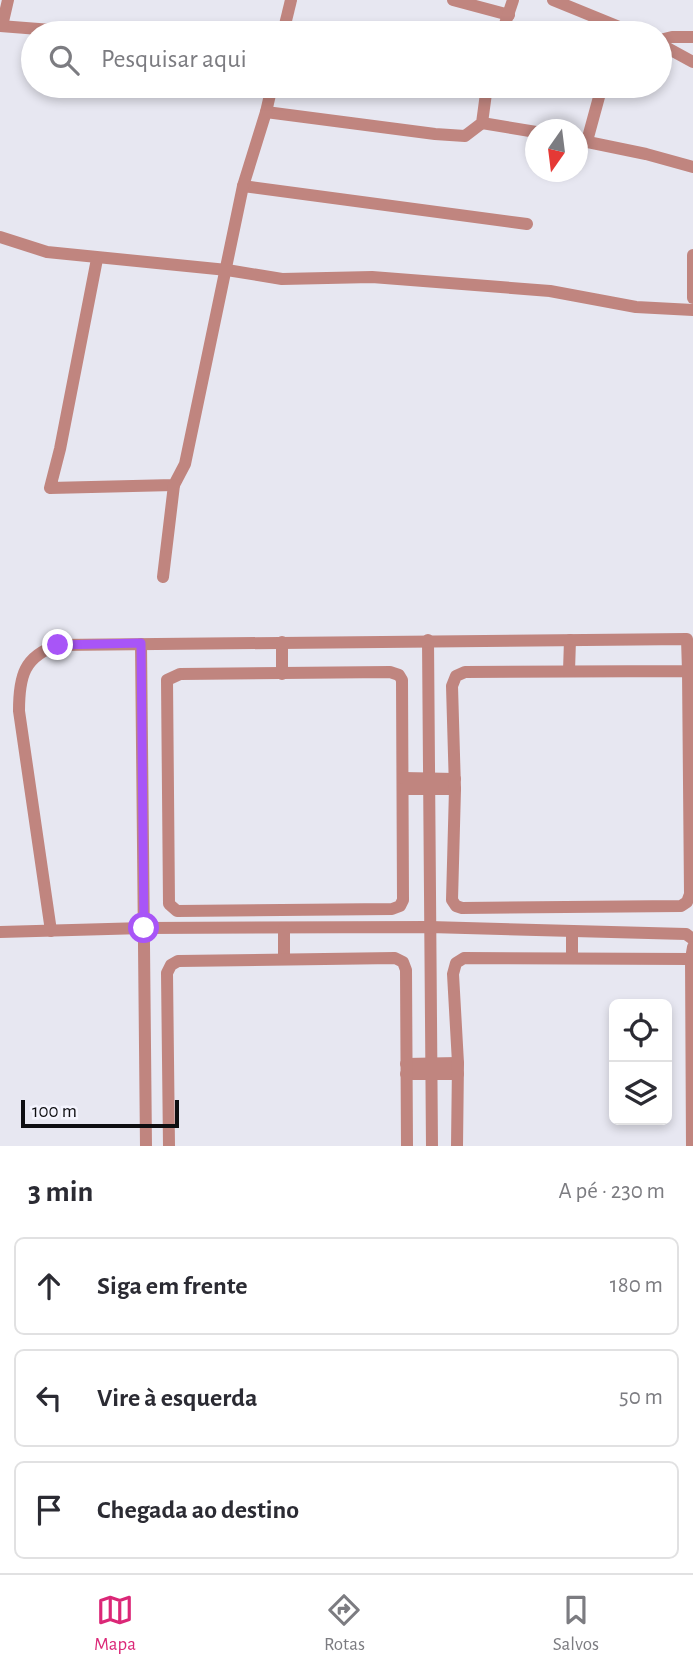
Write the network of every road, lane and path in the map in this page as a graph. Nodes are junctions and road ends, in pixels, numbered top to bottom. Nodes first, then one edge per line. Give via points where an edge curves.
1 (8, 0) edge
2 (291, 0) edge
3 (453, 0) edge
4 (513, 0) edge
5 (553, 0) edge
6 (509, 15) junction
7 (287, 21) edge
8 (507, 21) edge
9 (598, 21) edge
10 (1, 26) edge
11 (21, 28) edge
12 (672, 37) edge
13 (693, 37) edge
14 (672, 49) edge
15 (693, 62) edge
16 (269, 98) edge
17 (484, 98) edge
18 (598, 98) edge
19 (266, 113) junction
20 (482, 123) junction
21 (588, 124) edge
22 (525, 130) edge
23 (588, 141) edge
24 (693, 167) edge
25 (243, 186) junction
26 (527, 224) dead end
27 (0, 237) edge
28 (693, 255) edge
29 (97, 259) junction
30 (227, 270) junction
31 (693, 298) edge
32 (693, 310) edge
33 (174, 485) junction
34 (163, 577) dead end
35 (690, 639) edge
36 (428, 640) junction
37 (570, 640) junction
38 (282, 642) junction
39 (141, 643) junction
40 (569, 671) junction
41 (688, 671) junction
42 (282, 674) junction
43 (403, 783) junction
44 (429, 784) junction
45 (455, 784) junction
46 (430, 927) junction
47 (144, 928) junction
48 (284, 928) junction
49 (51, 930) junction
50 (572, 931) junction
51 (0, 932) edge
52 (693, 939) edge
53 (692, 953) edge
54 (572, 958) junction
55 (284, 959) junction
56 (406, 1069) junction
57 (432, 1069) junction
58 (458, 1069) junction
59 (146, 1146) edge
60 (169, 1146) edge
61 (407, 1146) edge
62 (432, 1146) edge
63 (457, 1146) edge
64 (692, 1146) edge

1 - 10 street
2 - 7 street
3 - 6 street
4 - 6 street
5 - 9 street
6 - 8 street
10 - 11 street
12 - 13 street
14 - 15 street
16 - 19 street
17 - 20 street
18 - 21 street
19 - 20 street via 435,134 465,135
19 - 25 street
20 - 22 street
23 - 24 street
25 - 26 street
25 - 30 street
27 - 29 street via 47,252
28 - 31 street
29 - 30 street
29 - 33 street via 50,488
30 - 32 street via 282,279 372,277 550,291 636,307
30 - 33 street via 185,464
33 - 34 street
35 - 37 street
35 - 41 street
36 - 37 street
36 - 38 street
36 - 44 street
37 - 40 street
38 - 39 street
38 - 42 street
39 - 47 street
39 - 49 street via 58,645 40,651 26,666 19,688
40 - 41 street
40 - 45 street via 465,672 456,676 452,686
41 - 45 street via 690,894 681,906 456,906 452,900
42 - 43 street via 399,675
42 - 43 street via 180,674 167,680 172,909 400,906
43 - 44 street
44 - 45 street
44 - 46 street
46 - 48 street
46 - 50 street
46 - 57 street
47 - 48 street
47 - 49 street
47 - 59 street
48 - 55 street
49 - 51 street
50 - 52 street via 686,934
50 - 54 street
53 - 54 street
53 - 64 street
54 - 58 street via 464,958 456,963
55 - 56 street via 395,958 403,962
55 - 60 street via 178,961 171,965 167,973
56 - 57 street
56 - 61 street
57 - 58 street
57 - 62 street
58 - 63 street

